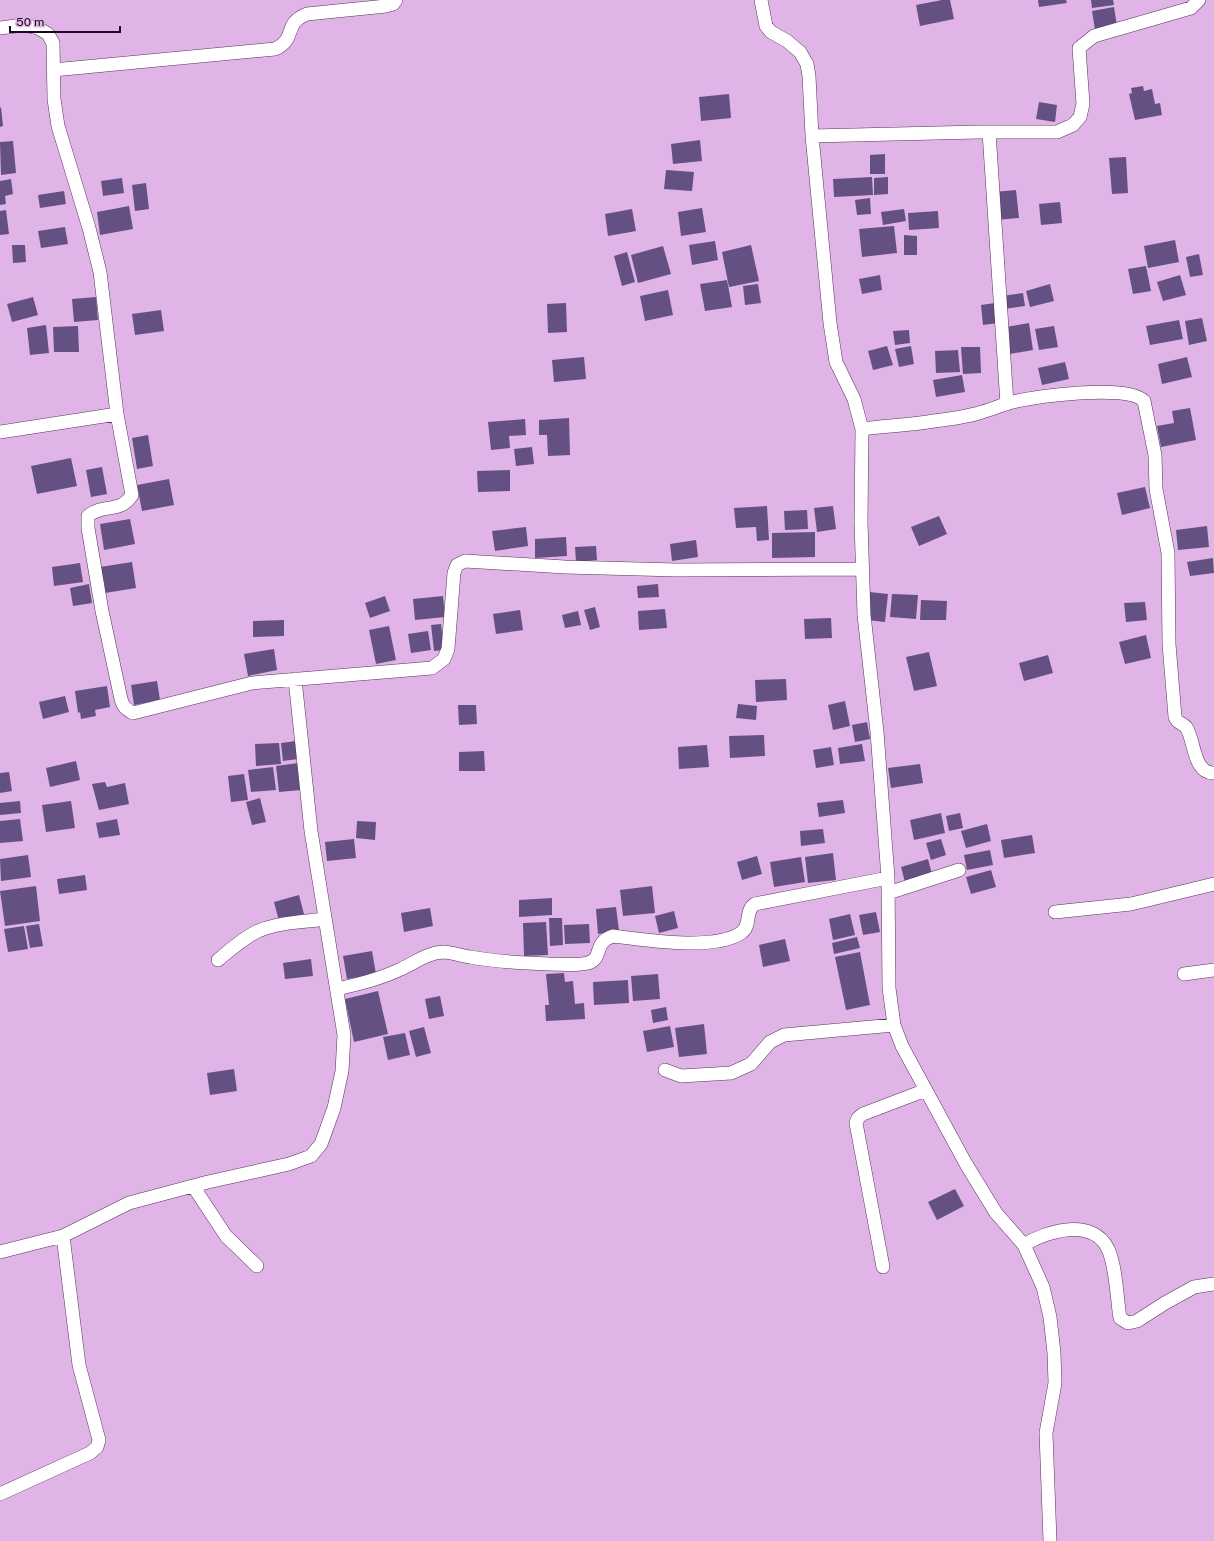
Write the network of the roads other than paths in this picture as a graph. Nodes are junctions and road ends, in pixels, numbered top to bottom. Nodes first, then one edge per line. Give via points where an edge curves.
1 (396, 0) edge
2 (761, 0) edge
3 (1199, 0) edge
4 (0, 28) edge
5 (53, 70) junction
6 (989, 132) junction
7 (812, 136) junction
8 (1007, 404) junction
9 (118, 414) junction
10 (862, 429) junction
11 (0, 432) edge
12 (862, 569) junction
13 (295, 678) junction
14 (1214, 773) edge
15 (959, 870) dead end
16 (888, 878) junction
17 (1214, 884) edge
18 (888, 893) junction
19 (1055, 912) dead end
20 (325, 919) junction
21 (218, 960) dead end
22 (1214, 970) edge
23 (1184, 974) dead end
24 (337, 988) junction
25 (894, 1026) junction
26 (665, 1070) dead end
27 (926, 1090) junction
28 (193, 1186) junction
29 (63, 1236) junction
30 (1024, 1245) junction
31 (0, 1252) edge
32 (257, 1266) dead end
33 (883, 1268) dead end
34 (1214, 1284) edge
35 (0, 1494) edge
36 (1050, 1541) edge

1 - 5 street via 386,6 307,14 295,20 286,42 275,49
2 - 7 street via 766,26 800,52 807,64
3 - 6 street via 1191,8 1094,36 1086,41 1079,48 1083,104 1080,117 1073,125 1057,132
4 - 5 street via 23,25 38,28 48,34 53,43
5 - 9 street via 58,126 100,272
6 - 7 street
6 - 8 street
7 - 10 street via 836,362 854,399
8 - 10 street via 982,413 932,422
8 - 14 street via 1081,393 1127,392 1140,396 1144,401 1155,455 1156,489 1168,553 1169,644 1175,717 1185,726 1192,738 1198,762 1203,770
9 - 11 street
9 - 13 street via 132,495 127,503 120,507 94,511 88,516 88,528 102,611 123,707 133,713 252,683
10 - 12 street
12 - 13 street via 565,567 465,561 457,565 454,573 448,649 440,663 432,668
12 - 16 street
13 - 20 street via 311,831
15 - 18 street
16 - 18 street
16 - 24 street via 755,904 749,911 748,924 743,932 732,938 681,944 613,936 604,939 600,944 597,957 579,965 512,962 470,958 444,952 434,953 367,982
17 - 19 street via 1131,904
18 - 25 street via 889,988
20 - 21 street via 281,924 258,931
20 - 24 street
22 - 23 street
24 - 28 street via 344,1035 342,1071 334,1108 321,1144 311,1156 289,1164
25 - 26 street via 784,1035 770,1042 751,1064 731,1073 681,1076
25 - 27 street
27 - 30 street via 996,1213
27 - 33 street via 864,1114 858,1118 856,1124
28 - 29 street via 129,1203
28 - 32 street via 226,1236
29 - 31 street
29 - 35 street via 79,1365 99,1440 97,1447 90,1453
30 - 34 street via 1034,1239 1073,1229 1089,1231 1100,1239 1108,1249 1120,1318 1128,1323 1137,1321 1194,1288
30 - 36 street via 1043,1287 1054,1353 1055,1383 1046,1433

